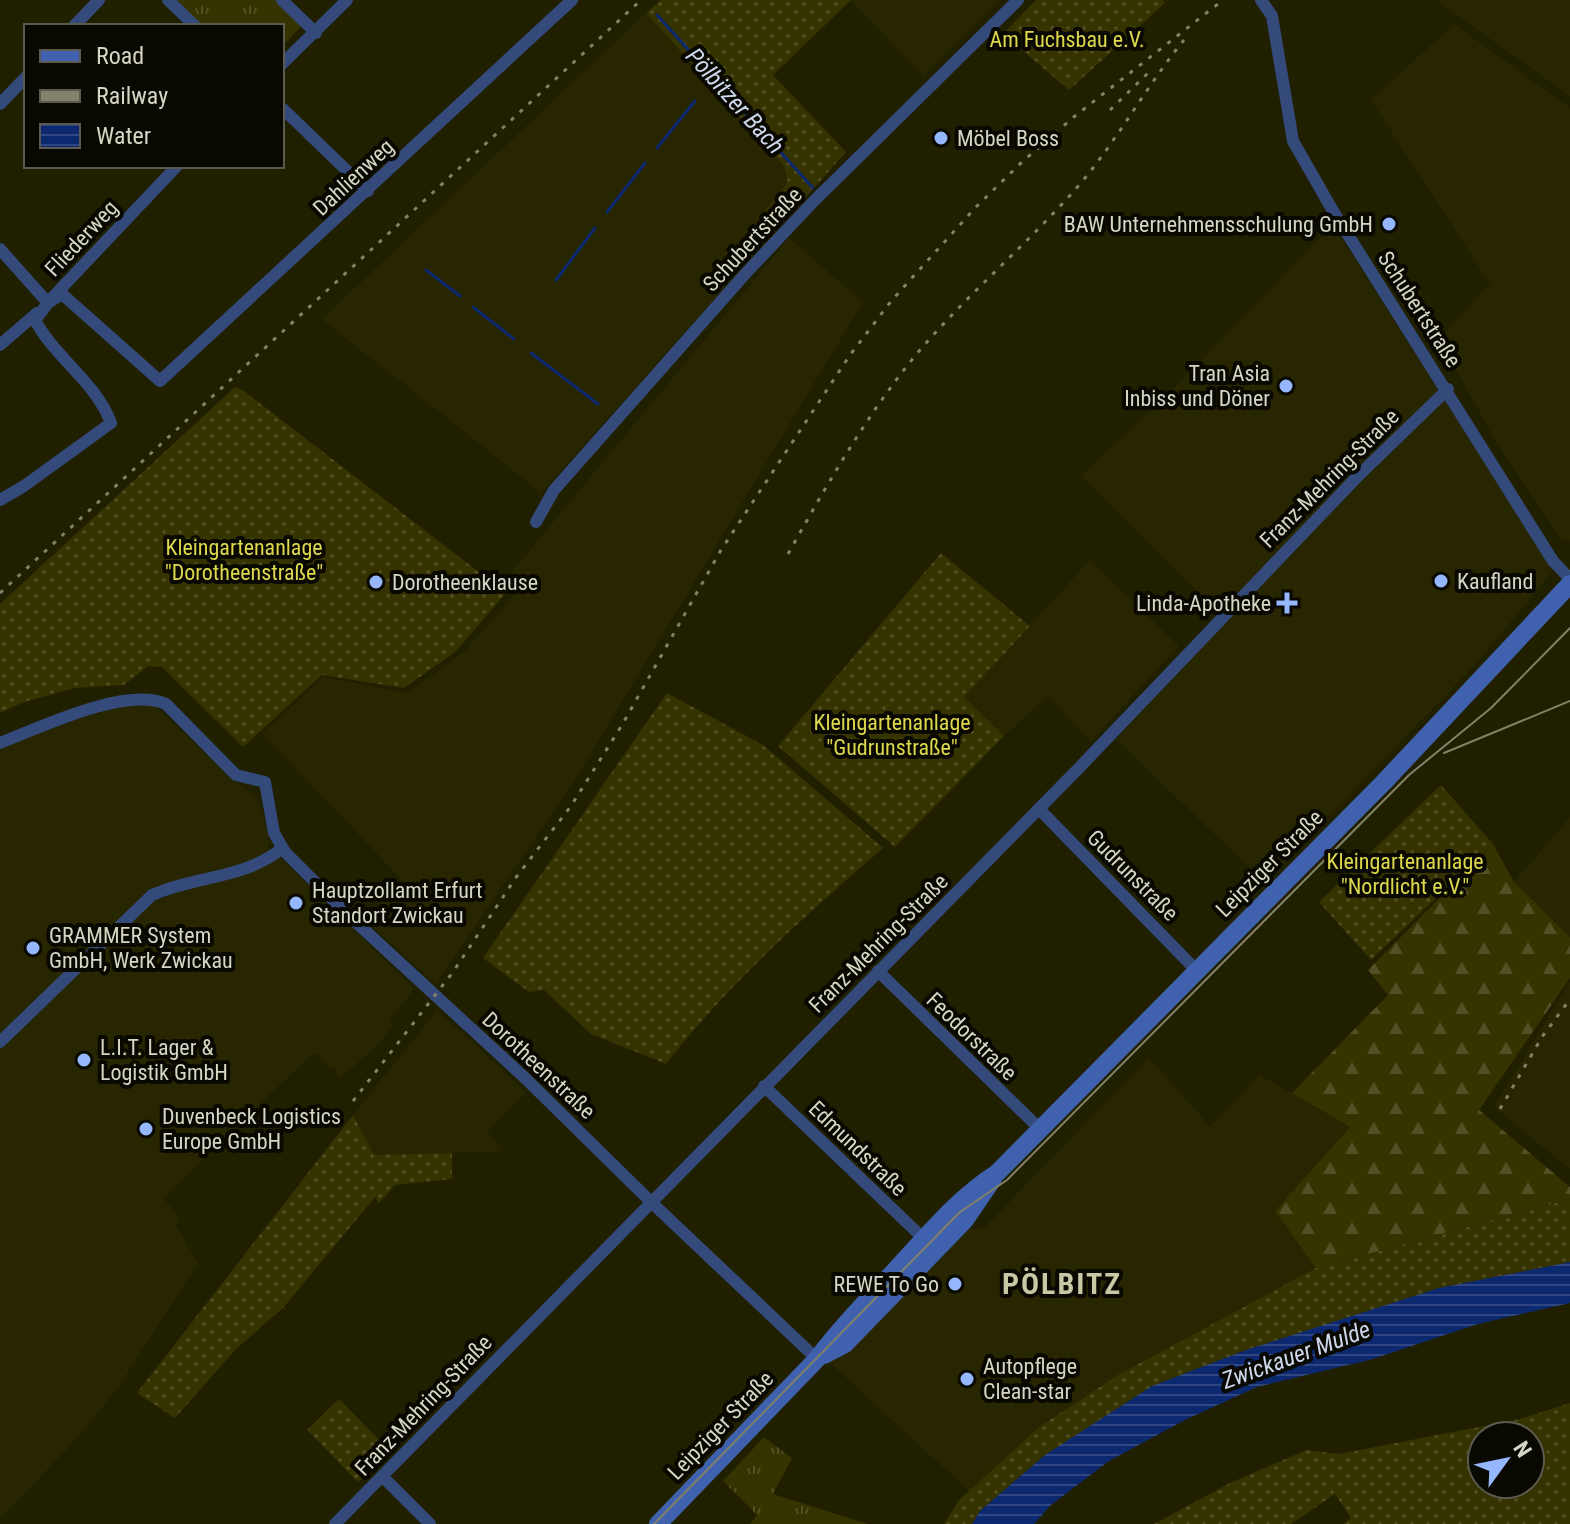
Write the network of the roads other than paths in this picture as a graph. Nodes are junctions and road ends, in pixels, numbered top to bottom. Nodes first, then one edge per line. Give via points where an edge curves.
1 (99, 0) edge
2 (168, 0) edge
3 (282, 0) edge
4 (347, 0) edge
5 (572, 0) edge
6 (1018, 0) edge
7 (1261, 0) edge
8 (76, 24) edge
9 (193, 24) edge
10 (316, 33) junction
11 (284, 62) edge
12 (24, 79) edge
13 (0, 104) edge
14 (284, 110) edge
15 (175, 168) edge
16 (368, 191) junction
17 (0, 249) edge
18 (48, 303) junction
19 (0, 345) edge
20 (1448, 389) junction
21 (0, 500) edge
22 (536, 522) dead end
23 (1570, 581) edge
24 (0, 743) edge
25 (1039, 809) junction
26 (282, 848) junction
27 (878, 971) junction
28 (1197, 971) junction
29 (0, 1042) edge
30 (764, 1086) junction
31 (1039, 1128) junction
32 (997, 1173) junction
33 (650, 1201) junction
34 (924, 1239) junction
35 (817, 1359) junction
36 (382, 1476) junction
37 (335, 1524) edge
38 (430, 1524) edge
39 (658, 1524) edge

1 - 8 street
2 - 9 street
3 - 10 street
4 - 10 street
5 - 16 street, Dahlienweg
6 - 22 street, Schubertstraße via 746,273 554,490
7 - 20 street, Schubertstraße via 1272,16 1293,141
10 - 11 street
12 - 13 street
14 - 16 street
15 - 18 street, Fliederweg
16 - 18 street, Dahlienweg via 160,381 62,294
17 - 18 street
18 - 19 street, Fliederweg
18 - 21 street via 35,320 91,388 111,423
20 - 23 street, Schubertstraße
20 - 25 street, Franz-Mehring-Straße
23 - 28 street, Leipziger Straße via 1384,782
24 - 26 street, Dorotheenstraße via 87,710 153,698 180,716 236,775 265,782 274,833
25 - 27 street, Franz-Mehring-Straße
25 - 28 street, Gudrunstraße
26 - 29 street via 253,865 152,895
26 - 33 street, Dorotheenstraße
27 - 30 street, Franz-Mehring-Straße
27 - 31 street, Feodorstraße
28 - 31 street, Leipziger Straße
30 - 33 street, Franz-Mehring-Straße
30 - 34 street, Edmundstraße
31 - 32 street, Leipziger Straße
32 - 34 street, Leipziger Straße
32 - 35 street, Leipziger Straße via 956,1230 845,1344
33 - 35 street, Dorotheenstraße
33 - 36 street, Franz-Mehring-Straße
34 - 35 street, Leipziger Straße
35 - 39 street, Leipziger Straße
36 - 37 street, Franz-Mehring-Straße
36 - 38 street

